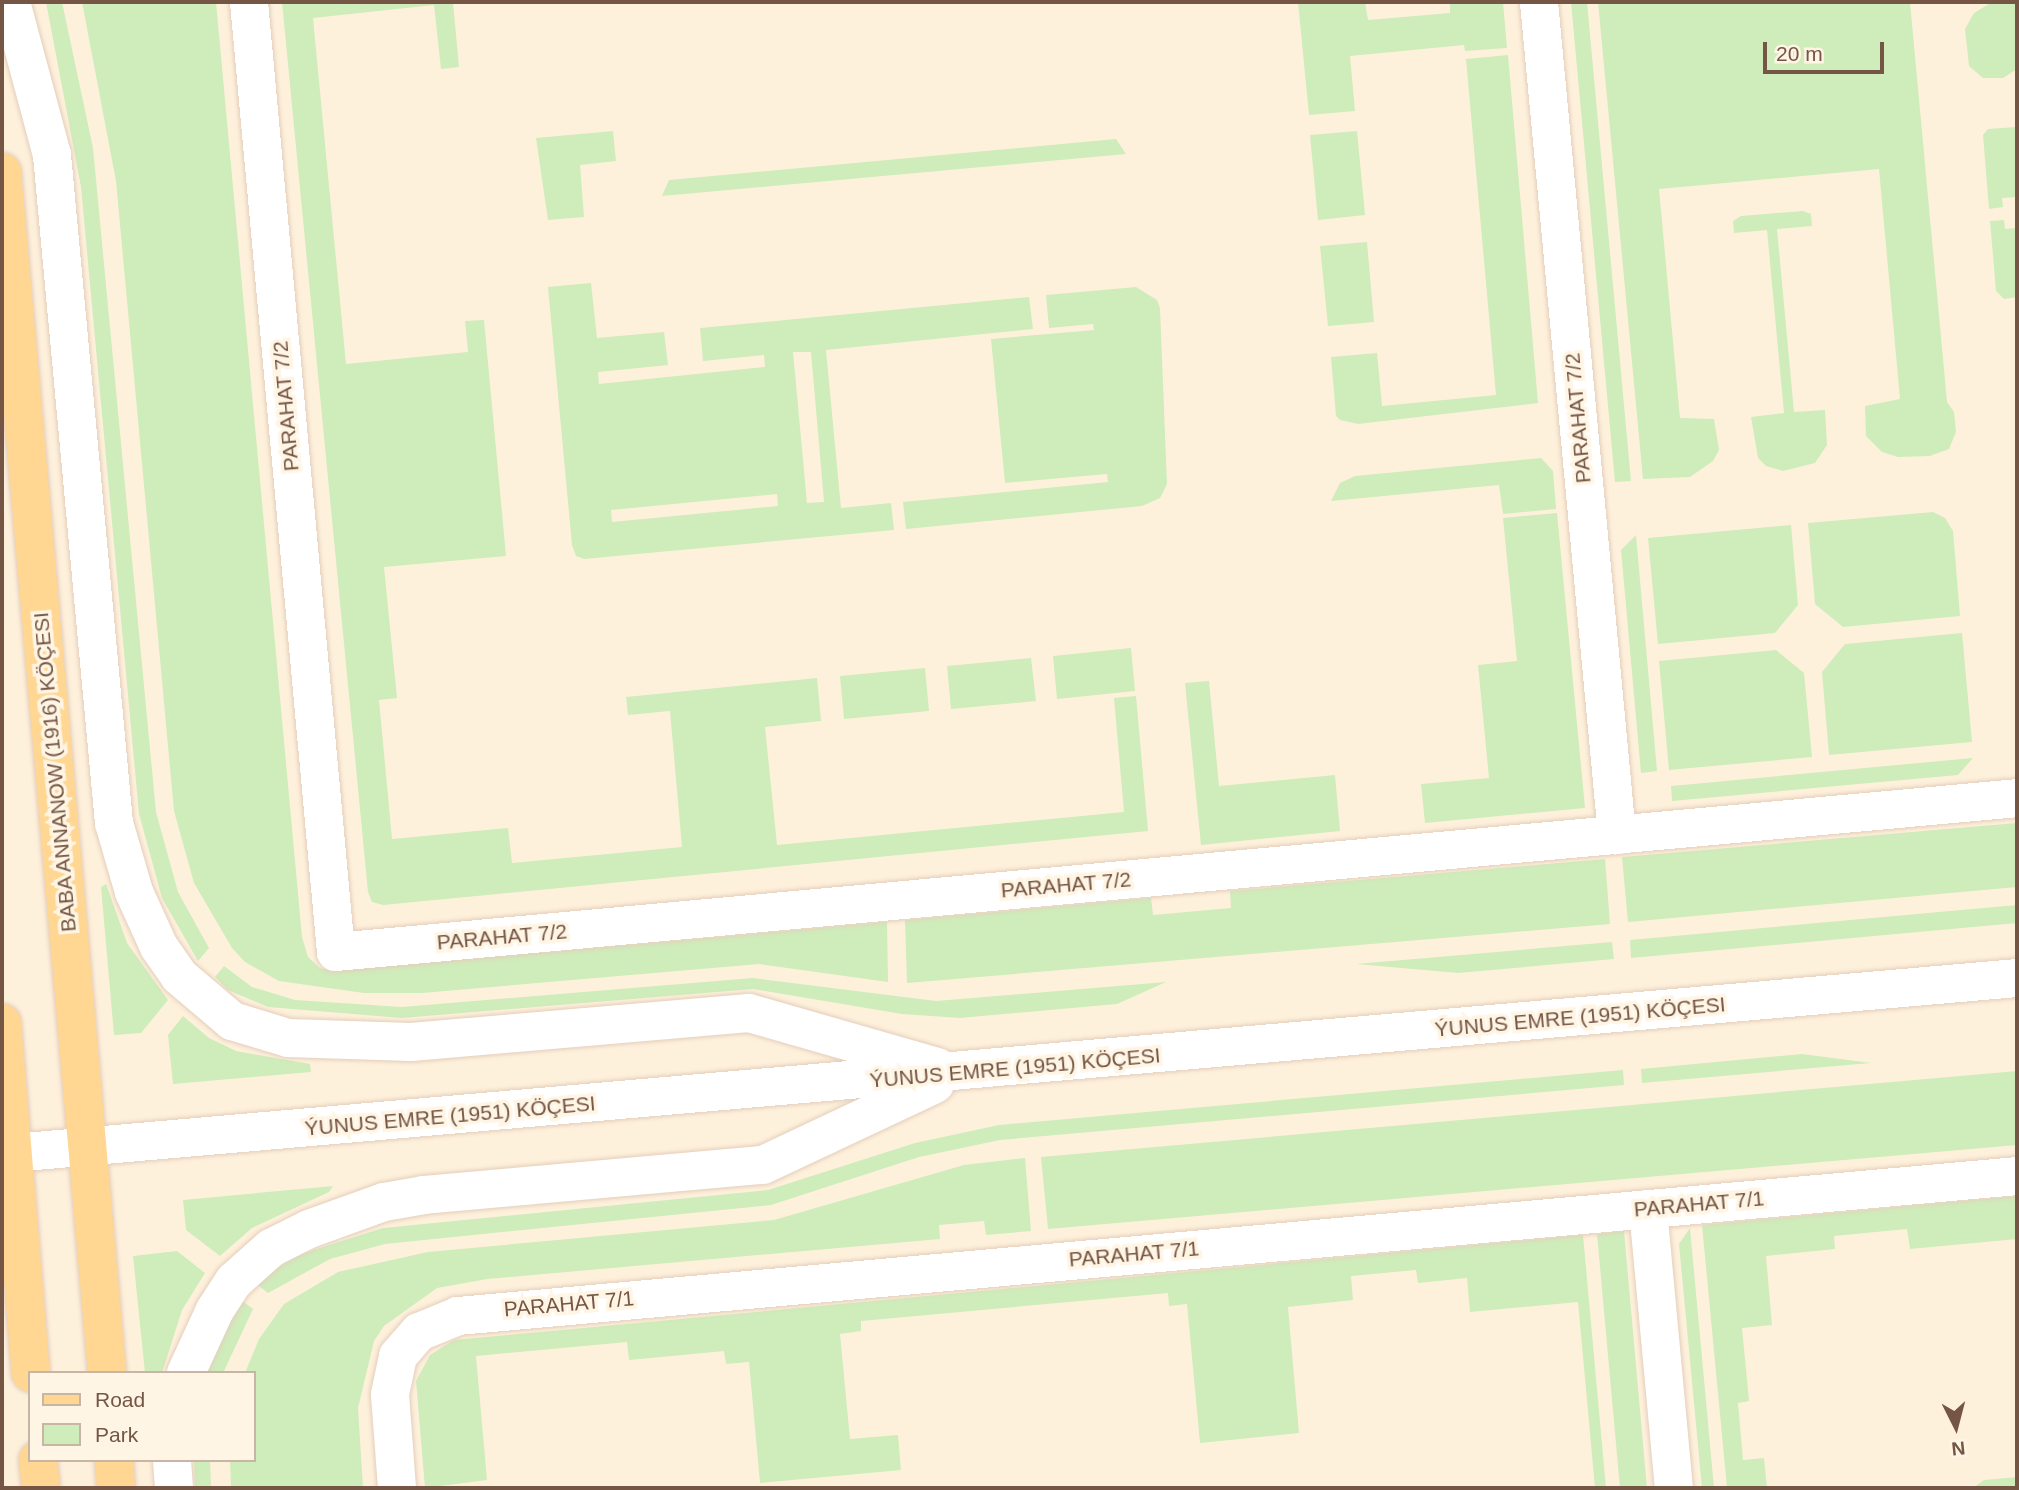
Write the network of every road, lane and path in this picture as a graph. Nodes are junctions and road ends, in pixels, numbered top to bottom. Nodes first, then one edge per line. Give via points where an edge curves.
1 (11, 2) edge
2 (249, 2) edge
3 (1539, 2) edge
4 (2, 172) edge
5 (2017, 798) edge
6 (1617, 835) junction
7 (2017, 978) edge
8 (2, 1023) edge
9 (959, 1073) junction
10 (87, 1146) junction
11 (13, 1153) junction
12 (2017, 1176) edge
13 (1648, 1209) junction
14 (31, 1371) edge
15 (107, 1371) edge
16 (187, 1371) edge
17 (38, 1462) edge
18 (114, 1462) edge
19 (172, 1462) edge
20 (41, 1488) edge
21 (116, 1488) edge
22 (174, 1488) edge
23 (397, 1488) edge
24 (1674, 1488) edge

1 - 9 street via 52,155 114,823 134,892 159,947 179,976 232,1021 288,1038 411,1042 749,1013
2 - 6 street, PARAHAT 7/2 via 336,952
3 - 6 street, PARAHAT 7/2
4 - 10 main road, BABA ANNANOW (1916) KÖÇESI
5 - 6 street, PARAHAT 7/2
7 - 9 street, ÝUNUS EMRE (1951) KÖÇESI
8 - 11 main road
9 - 10 street, ÝUNUS EMRE (1951) KÖÇESI
9 - 16 street via 763,1165 424,1195 384,1202 309,1229 271,1248 234,1280
10 - 11 street, ÝUNUS EMRE (1951) KÖÇESI
10 - 15 main road, BABA ANNANOW (1916) KÖÇESI
11 - 14 main road
12 - 13 street, PARAHAT 7/1
13 - 23 street, PARAHAT 7/1 via 458,1316 419,1332 398,1356 390,1404
13 - 24 street
17 - 20 main road
18 - 21 main road
19 - 22 street

